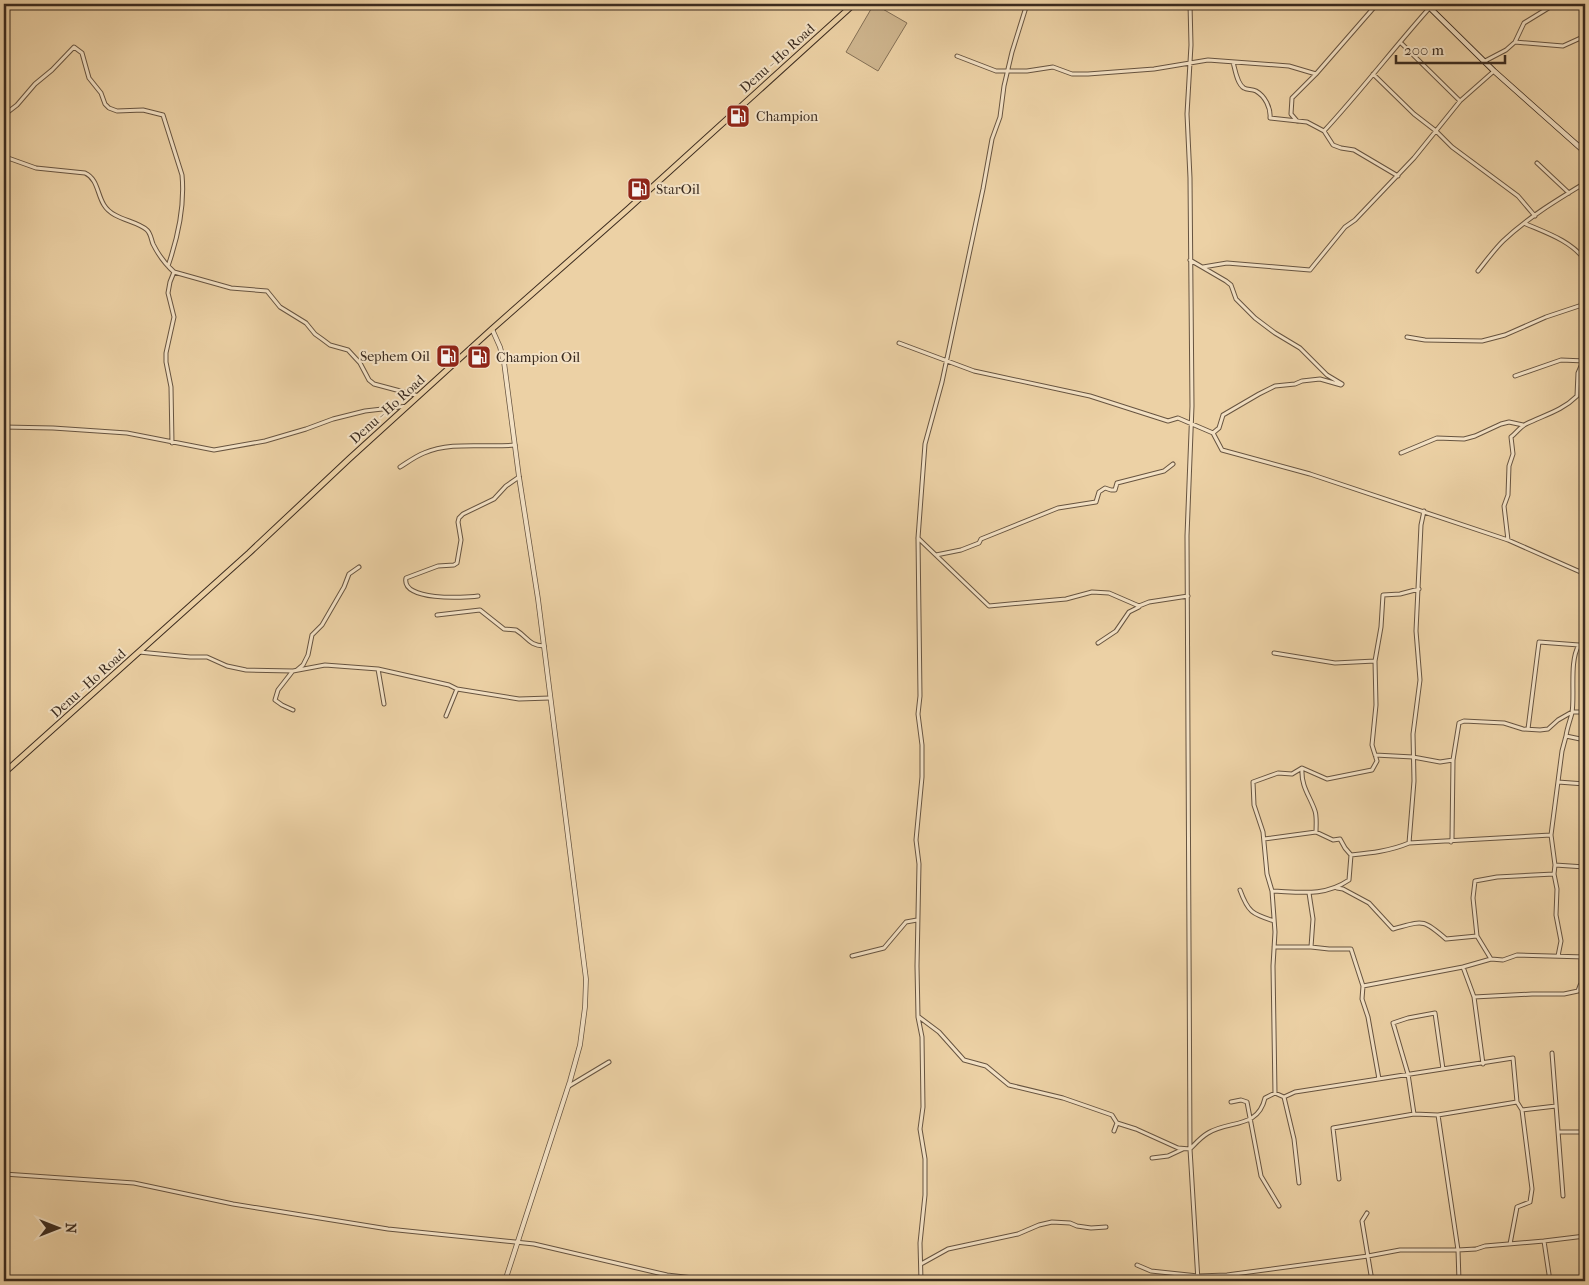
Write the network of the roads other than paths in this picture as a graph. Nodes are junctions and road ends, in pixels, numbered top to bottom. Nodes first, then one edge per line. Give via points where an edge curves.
1 (854, 4) edge
2 (1027, 4) edge
3 (1190, 4) edge
4 (1377, 4) edge
5 (1426, 4) edge
6 (1555, 4) edge
7 (1432, 6) edge
8 (1585, 36) edge
9 (1400, 42) junction
10 (1515, 42) junction
11 (957, 56) dead end
12 (1485, 61) junction
13 (1233, 62) junction
14 (1190, 63) junction
15 (1008, 70) junction
16 (1494, 71) junction
17 (1316, 74) junction
18 (1373, 74) junction
19 (1460, 101) junction
20 (4, 115) edge
21 (1297, 121) junction
22 (1324, 131) junction
23 (1436, 131) junction
24 (4, 148) edge
25 (1585, 152) edge
26 (6, 158) edge
27 (1537, 163) dead end
28 (1398, 176) junction
29 (1585, 183) edge
30 (1569, 193) junction
31 (1535, 216) junction
32 (1526, 224) junction
33 (1190, 260) junction
34 (1585, 260) edge
35 (168, 266) junction
36 (1202, 268) junction
37 (1478, 271) dead end
38 (174, 272) junction
39 (1585, 304) edge
40 (492, 329) junction
41 (1407, 337) dead end
42 (899, 343) dead end
43 (946, 361) junction
44 (1585, 362) edge
45 (1515, 376) dead end
46 (419, 396) junction
47 (408, 406) junction
48 (1191, 423) junction
49 (1524, 425) junction
50 (4, 427) edge
51 (1213, 433) junction
52 (172, 443) junction
53 (514, 445) junction
54 (1401, 453) dead end
55 (1173, 464) dead end
56 (400, 467) dead end
57 (519, 477) junction
58 (1424, 511) junction
59 (918, 538) junction
60 (1508, 540) junction
61 (936, 555) junction
62 (359, 567) dead end
63 (1585, 574) edge
64 (1419, 589) junction
65 (478, 596) dead end
66 (1188, 596) junction
67 (1139, 606) junction
68 (438, 615) dead end
69 (1098, 643) dead end
70 (1579, 645) junction
71 (544, 646) junction
72 (1585, 646) edge
73 (138, 652) junction
74 (1274, 653) dead end
75 (1375, 661) junction
76 (378, 669) junction
77 (295, 671) junction
78 (457, 690) junction
79 (550, 698) junction
80 (384, 704) dead end
81 (293, 710) dead end
82 (1572, 712) junction
83 (1585, 712) edge
84 (446, 716) dead end
85 (1528, 729) junction
86 (1566, 736) junction
87 (1585, 740) edge
88 (1376, 755) junction
89 (1413, 757) junction
90 (1453, 760) junction
91 (1302, 768) junction
92 (4, 773) edge
93 (1558, 782) junction
94 (1585, 784) edge
95 (1316, 832) junction
96 (1551, 835) junction
97 (1264, 839) junction
98 (1451, 842) junction
99 (1409, 843) junction
100 (1351, 854) junction
101 (1555, 866) junction
102 (1585, 867) edge
103 (1554, 874) junction
104 (1337, 888) junction
105 (1240, 890) dead end
106 (1272, 891) junction
107 (1309, 893) junction
108 (917, 920) junction
109 (1274, 921) junction
110 (1477, 936) junction
111 (1311, 946) junction
112 (1274, 947) junction
113 (852, 956) dead end
114 (1558, 956) junction
115 (1583, 957) edge
116 (1491, 960) junction
117 (1463, 967) junction
118 (1363, 986) junction
119 (1474, 997) junction
120 (918, 1017) junction
121 (1552, 1053) dead end
122 (609, 1062) dead end
123 (1484, 1064) junction
124 (1444, 1069) junction
125 (1408, 1074) junction
126 (1379, 1079) junction
127 (568, 1087) junction
128 (1275, 1093) junction
129 (1284, 1097) junction
130 (1231, 1102) dead end
131 (1517, 1102) junction
132 (1556, 1106) junction
133 (1522, 1110) junction
134 (1414, 1114) junction
135 (1438, 1115) junction
136 (1250, 1120) junction
137 (1117, 1123) junction
138 (1114, 1131) dead end
139 (1558, 1132) junction
140 (1585, 1132) edge
141 (1184, 1149) junction
142 (1190, 1149) junction
143 (1152, 1158) dead end
144 (4, 1174) edge
145 (1339, 1179) dead end
146 (1300, 1183) dead end
147 (1563, 1196) dead end
148 (1279, 1206) dead end
149 (1367, 1213) dead end
150 (1106, 1227) dead end
151 (1585, 1236) edge
152 (518, 1242) junction
153 (1544, 1242) junction
154 (1510, 1244) junction
155 (1458, 1250) junction
156 (1368, 1256) junction
157 (921, 1264) junction
158 (1137, 1265) dead end
159 (1198, 1276) junction
160 (505, 1281) edge
161 (709, 1281) edge
162 (920, 1281) edge
163 (1198, 1281) edge
164 (1372, 1281) edge
165 (1459, 1281) edge
166 (1550, 1281) edge

1 - 40 main road, Denu - Ho Road
2 - 15 street
3 - 14 street
4 - 17 street
5 - 7 main road
6 - 10 street via 1524,23
7 - 9 street
7 - 12 main road
8 - 10 street via 1562,46
9 - 18 street
9 - 19 street
10 - 12 street
11 - 15 street via 996,71
12 - 16 main road
13 - 14 street via 1208,60
13 - 17 street via 1289,66
13 - 21 street via 1241,84 1260,94 1270,110 1270,118
14 - 15 street via 1088,74 1072,74 1053,67
14 - 33 street via 1187,114
15 - 43 street
16 - 19 street
16 - 25 main road
17 - 21 street via 1292,98 1291,114
18 - 22 street
18 - 23 street
19 - 23 street
20 - 35 street via 74,47 82,53 89,78 109,108 163,115 182,175 181,217
21 - 22 street via 1307,122
22 - 28 street via 1333,145 1354,150
23 - 28 street
23 - 31 street via 1518,196
24 - 26 street
26 - 35 street via 36,168 91,176 103,205 147,230
27 - 30 street
28 - 36 street via 1345,227 1310,270 1227,263
29 - 30 street
30 - 31 street
31 - 32 street
32 - 34 street via 1572,246
32 - 37 street via 1502,243
33 - 36 street
33 - 48 street
35 - 38 street
36 - 51 street via 1226,281 1236,299 1255,318 1300,348 1327,375 1342,384 1320,379 1274,386 1224,415 1219,428
38 - 46 street via 231,288 267,291 280,307 306,323 315,334 348,350 374,384
38 - 52 street via 168,293 174,318 166,353 171,387
39 - 41 street via 1482,341
40 - 46 main road, Denu - Ho Road
40 - 53 street via 504,362
42 - 43 street
43 - 48 street via 974,371 1090,396 1168,421 1178,418
43 - 59 street via 925,444
44 - 45 street via 1561,360
44 - 49 street via 1578,373 1578,396 1555,412
46 - 47 main road, Denu - Ho Road
47 - 52 street via 365,411 228,449
47 - 73 main road, Denu - Ho Road
48 - 51 street
48 - 66 street
49 - 54 street via 1509,422 1464,439 1437,438
49 - 60 street via 1511,437 1513,454 1504,506
50 - 52 street via 93,430 145,436
51 - 58 street via 1222,450
53 - 56 street via 461,445 430,450
53 - 57 street
55 - 61 street via 1164,471 1117,483 1114,490 1105,488 1099,492 1096,502 1058,508 961,550
57 - 65 street via 494,499 459,518 461,540 454,566 438,566 413,574 404,581 409,589 430,596
57 - 71 street
58 - 60 street
58 - 64 street
59 - 61 street
59 - 108 street via 918,714 922,777 916,840 919,864
60 - 63 street
61 - 67 street via 989,606 1066,600 1092,592 1109,593
62 - 77 street via 349,574 322,625 312,635 303,665
64 - 75 street via 1383,595
64 - 89 street via 1416,631 1420,680
66 - 67 street
66 - 142 street
67 - 69 street via 1129,612 1116,631
68 - 71 street via 480,610 504,629 516,630 534,645
70 - 72 street
70 - 82 street via 1573,668
70 - 85 street via 1538,642
71 - 79 street
73 - 77 street via 207,657 246,670
73 - 92 main road, Denu - Ho Road
74 - 75 street via 1335,662
75 - 88 street via 1376,706 1372,745
76 - 77 street via 325,665
76 - 78 street
76 - 80 street
77 - 81 street via 278,690 275,700
78 - 79 street via 519,699
78 - 84 street
79 - 127 street via 586,979 583,1027
82 - 83 street
82 - 85 street via 1548,729
82 - 86 street
85 - 90 street via 1504,723 1459,723
86 - 87 street
86 - 93 street
88 - 89 street
88 - 91 street via 1377,761 1372,770 1327,779
89 - 90 street via 1440,762
89 - 99 street
90 - 98 street
91 - 95 street via 1301,778 1315,812
91 - 97 street via 1292,774 1278,773 1253,782 1254,805
93 - 94 street
93 - 96 street
95 - 97 street
95 - 100 street via 1333,840 1340,839
96 - 98 street
96 - 101 street
97 - 106 street
98 - 99 street
99 - 100 street via 1397,849
100 - 104 street via 1349,880
101 - 102 street
101 - 103 street
103 - 110 street via 1475,881 1473,898
103 - 114 street via 1561,941
104 - 107 street
104 - 110 street via 1369,903 1393,929 1428,923 1446,939
105 - 109 street via 1247,908
106 - 107 street
106 - 109 street
107 - 111 street via 1313,919
108 - 113 street via 906,922 884,948
108 - 120 street
109 - 112 street
110 - 116 street
111 - 112 street
111 - 118 street via 1329,950 1351,949
112 - 128 street
114 - 115 street
114 - 116 street
115 - 119 street via 1578,991
116 - 117 street
117 - 118 street
117 - 119 street
118 - 126 street via 1362,999
119 - 123 street
120 - 137 street via 939,1032 964,1060 986,1066 1009,1085 1063,1098 1112,1115
120 - 157 street via 922,1037 920,1129 925,1159
121 - 132 street
122 - 127 street
123 - 124 street
123 - 131 street via 1513,1058
124 - 125 street
124 - 125 street via 1435,1013 1393,1023
125 - 126 street
125 - 134 street
126 - 129 street via 1296,1092
127 - 152 street
128 - 129 street
128 - 136 street via 1266,1098
129 - 146 street
130 - 136 street via 1247,1102
131 - 133 street
131 - 135 street
132 - 133 street
132 - 139 street
133 - 154 street via 1532,1189 1530,1202 1516,1207
134 - 135 street
134 - 145 street via 1333,1128
135 - 155 street
136 - 142 street via 1208,1133
136 - 148 street via 1261,1176
137 - 138 street
137 - 141 street
139 - 140 street
139 - 147 street
141 - 142 street
141 - 143 street
142 - 159 street
144 - 152 street via 134,1183 233,1204 388,1228
149 - 156 street via 1362,1221
150 - 157 street via 1052,1222 1018,1234 948,1249
151 - 153 street
152 - 160 street
152 - 161 street via 667,1275
153 - 154 street
153 - 166 street
154 - 155 street
155 - 156 street via 1400,1250
155 - 165 street
156 - 159 street
156 - 164 street
157 - 162 street
158 - 159 street via 1150,1271
159 - 163 street

